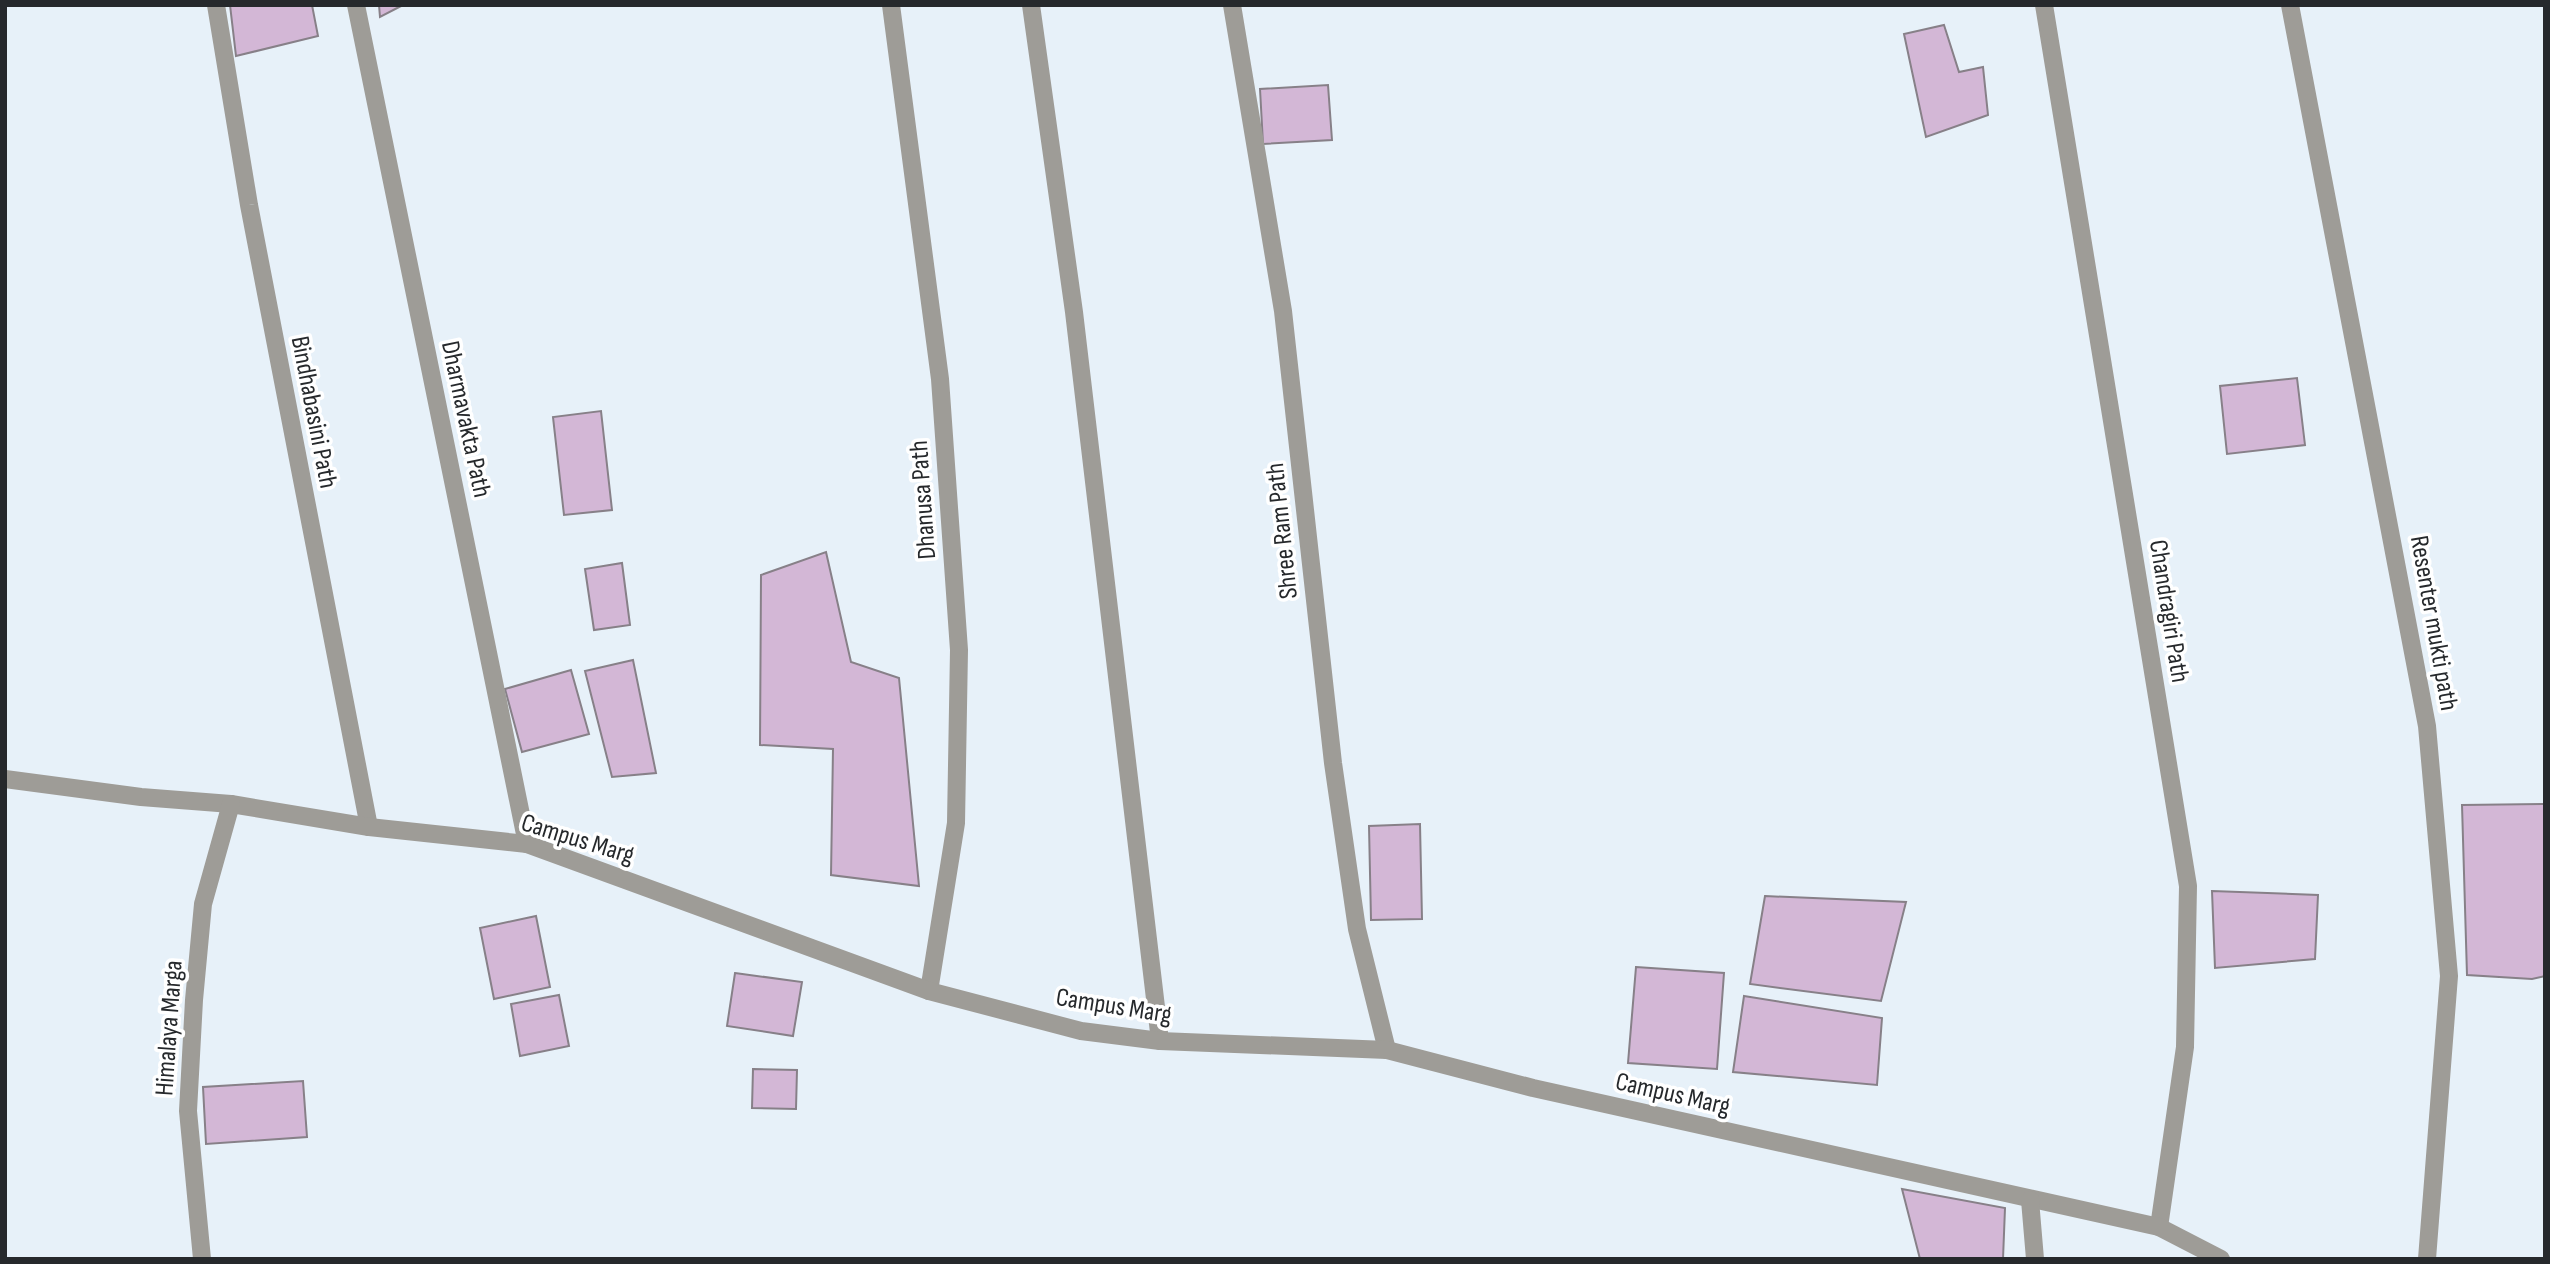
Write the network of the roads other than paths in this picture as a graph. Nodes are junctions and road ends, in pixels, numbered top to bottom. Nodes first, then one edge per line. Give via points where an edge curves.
1 (216, 5) edge
2 (356, 5) edge
3 (891, 5) edge
4 (1031, 5) edge
5 (1232, 5) edge
6 (2044, 5) edge
7 (2290, 5) edge
8 (5, 779) edge
9 (231, 804) junction
10 (369, 827) junction
11 (527, 844) junction
12 (929, 991) junction
13 (1160, 1041) junction
14 (1387, 1050) junction
15 (2030, 1200) junction
16 (2158, 1227) junction
17 (202, 1259) edge
18 (2035, 1259) edge
19 (2221, 1259) edge
20 (2427, 1259) edge

1 - 10 street, Bindhabasini Path via 249,205
2 - 11 street, Dharmavakta Path
3 - 12 street, Dhanusa Path via 940,379 959,650 956,823
4 - 13 street via 1074,312
5 - 14 street, Shree Ram Path via 1283,311 1357,929
6 - 16 street, Chandragiri Path via 2188,886 2185,1047
7 - 20 street, Resenter mukti path via 2427,726 2449,976
8 - 9 street, Campus Marg
9 - 10 street, Campus Marg
9 - 17 street, Himalaya Marga via 203,904 194,1000 188,1111
10 - 11 street, Campus Marg
11 - 12 street, Campus Marg
12 - 13 street, Campus Marg via 1081,1031
13 - 14 street, Campus Marg
14 - 15 street, Campus Marg via 1533,1088
15 - 16 street, Campus Marg
15 - 18 street
16 - 19 street, Campus Marg

